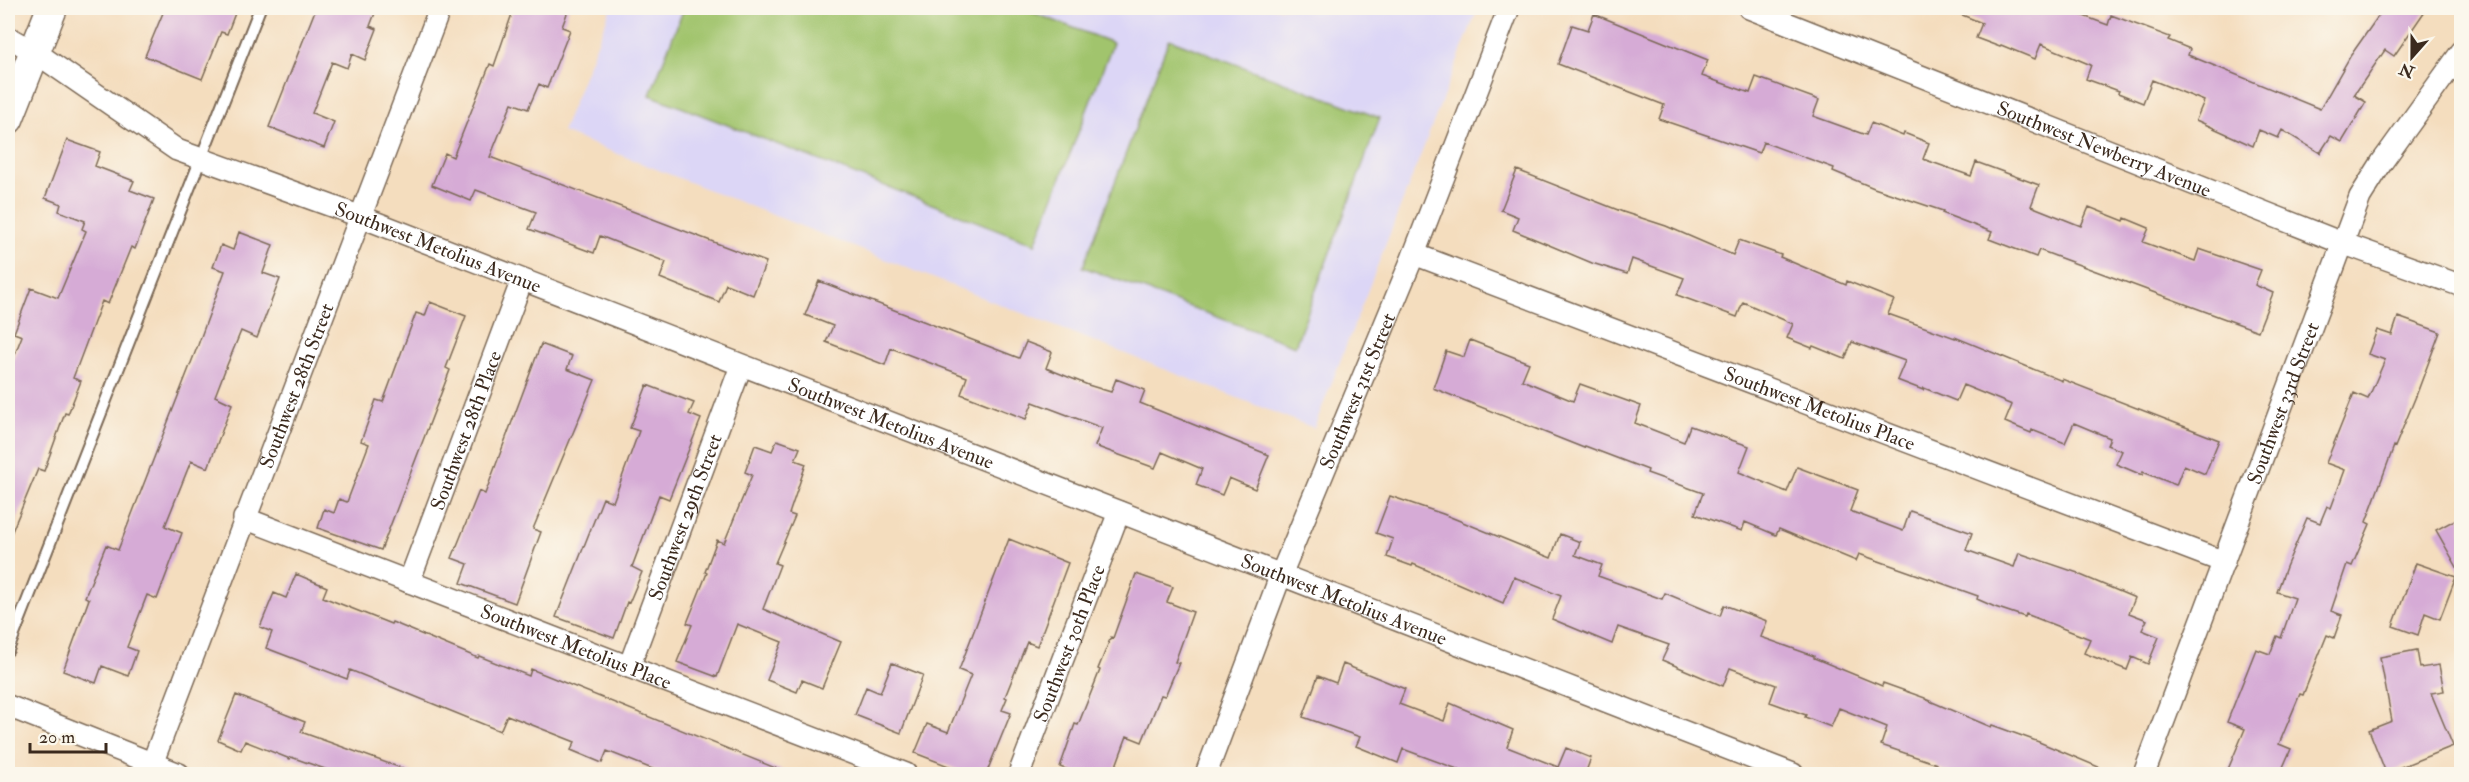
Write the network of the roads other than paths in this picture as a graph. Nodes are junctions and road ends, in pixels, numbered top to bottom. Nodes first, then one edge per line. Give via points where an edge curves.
1 (52, 8) edge
2 (260, 8) edge
3 (440, 8) edge
4 (1509, 8) edge
5 (1749, 8) edge
6 (8, 37) edge
7 (2462, 51) edge
8 (35, 52) junction
9 (8, 119) edge
10 (199, 158) junction
11 (359, 216) junction
12 (2342, 243) junction
13 (1414, 254) junction
14 (522, 280) junction
15 (2462, 286) edge
16 (741, 366) junction
17 (1119, 512) junction
18 (244, 518) junction
19 (2224, 562) junction
20 (1280, 576) junction
21 (409, 582) junction
22 (8, 650) edge
23 (629, 667) junction
24 (8, 705) edge
25 (152, 764) junction
26 (179, 774) edge
27 (906, 774) edge
28 (1019, 774) edge
29 (1206, 774) edge
30 (1793, 774) edge
31 (2144, 774) edge

1 - 8 main road
2 - 10 lane
3 - 11 street, Southwest 28th Street
4 - 13 street, Southwest 31st Street
5 - 12 street, Southwest Newberry Avenue
6 - 8 street, Southwest Metolius Avenue
7 - 12 street, Southwest 33rd Street via 2360,197
8 - 9 main road
8 - 10 street, Southwest Metolius Avenue via 177,150
10 - 11 street, Southwest Metolius Avenue
10 - 22 lane
11 - 14 street, Southwest Metolius Avenue
11 - 18 street, Southwest 28th Street
12 - 15 street, Southwest Newberry Avenue
12 - 19 street, Southwest 33rd Street
13 - 19 street, Southwest Metolius Place
13 - 20 street, Southwest 31st Street
14 - 16 street, Southwest Metolius Avenue
14 - 21 street, Southwest 28th Place
16 - 17 street, Southwest Metolius Avenue
16 - 23 street, Southwest 29th Street
17 - 20 street, Southwest Metolius Avenue
17 - 28 street, Southwest 30th Place
18 - 21 street, Southwest Metolius Place
18 - 25 street, Southwest 28th Street
19 - 31 street, Southwest 33rd Street
20 - 29 street, Southwest 31st Street
20 - 30 street, Southwest Metolius Avenue
21 - 23 street, Southwest Metolius Place
23 - 27 street, Southwest Metolius Place
24 - 25 street
25 - 26 street

